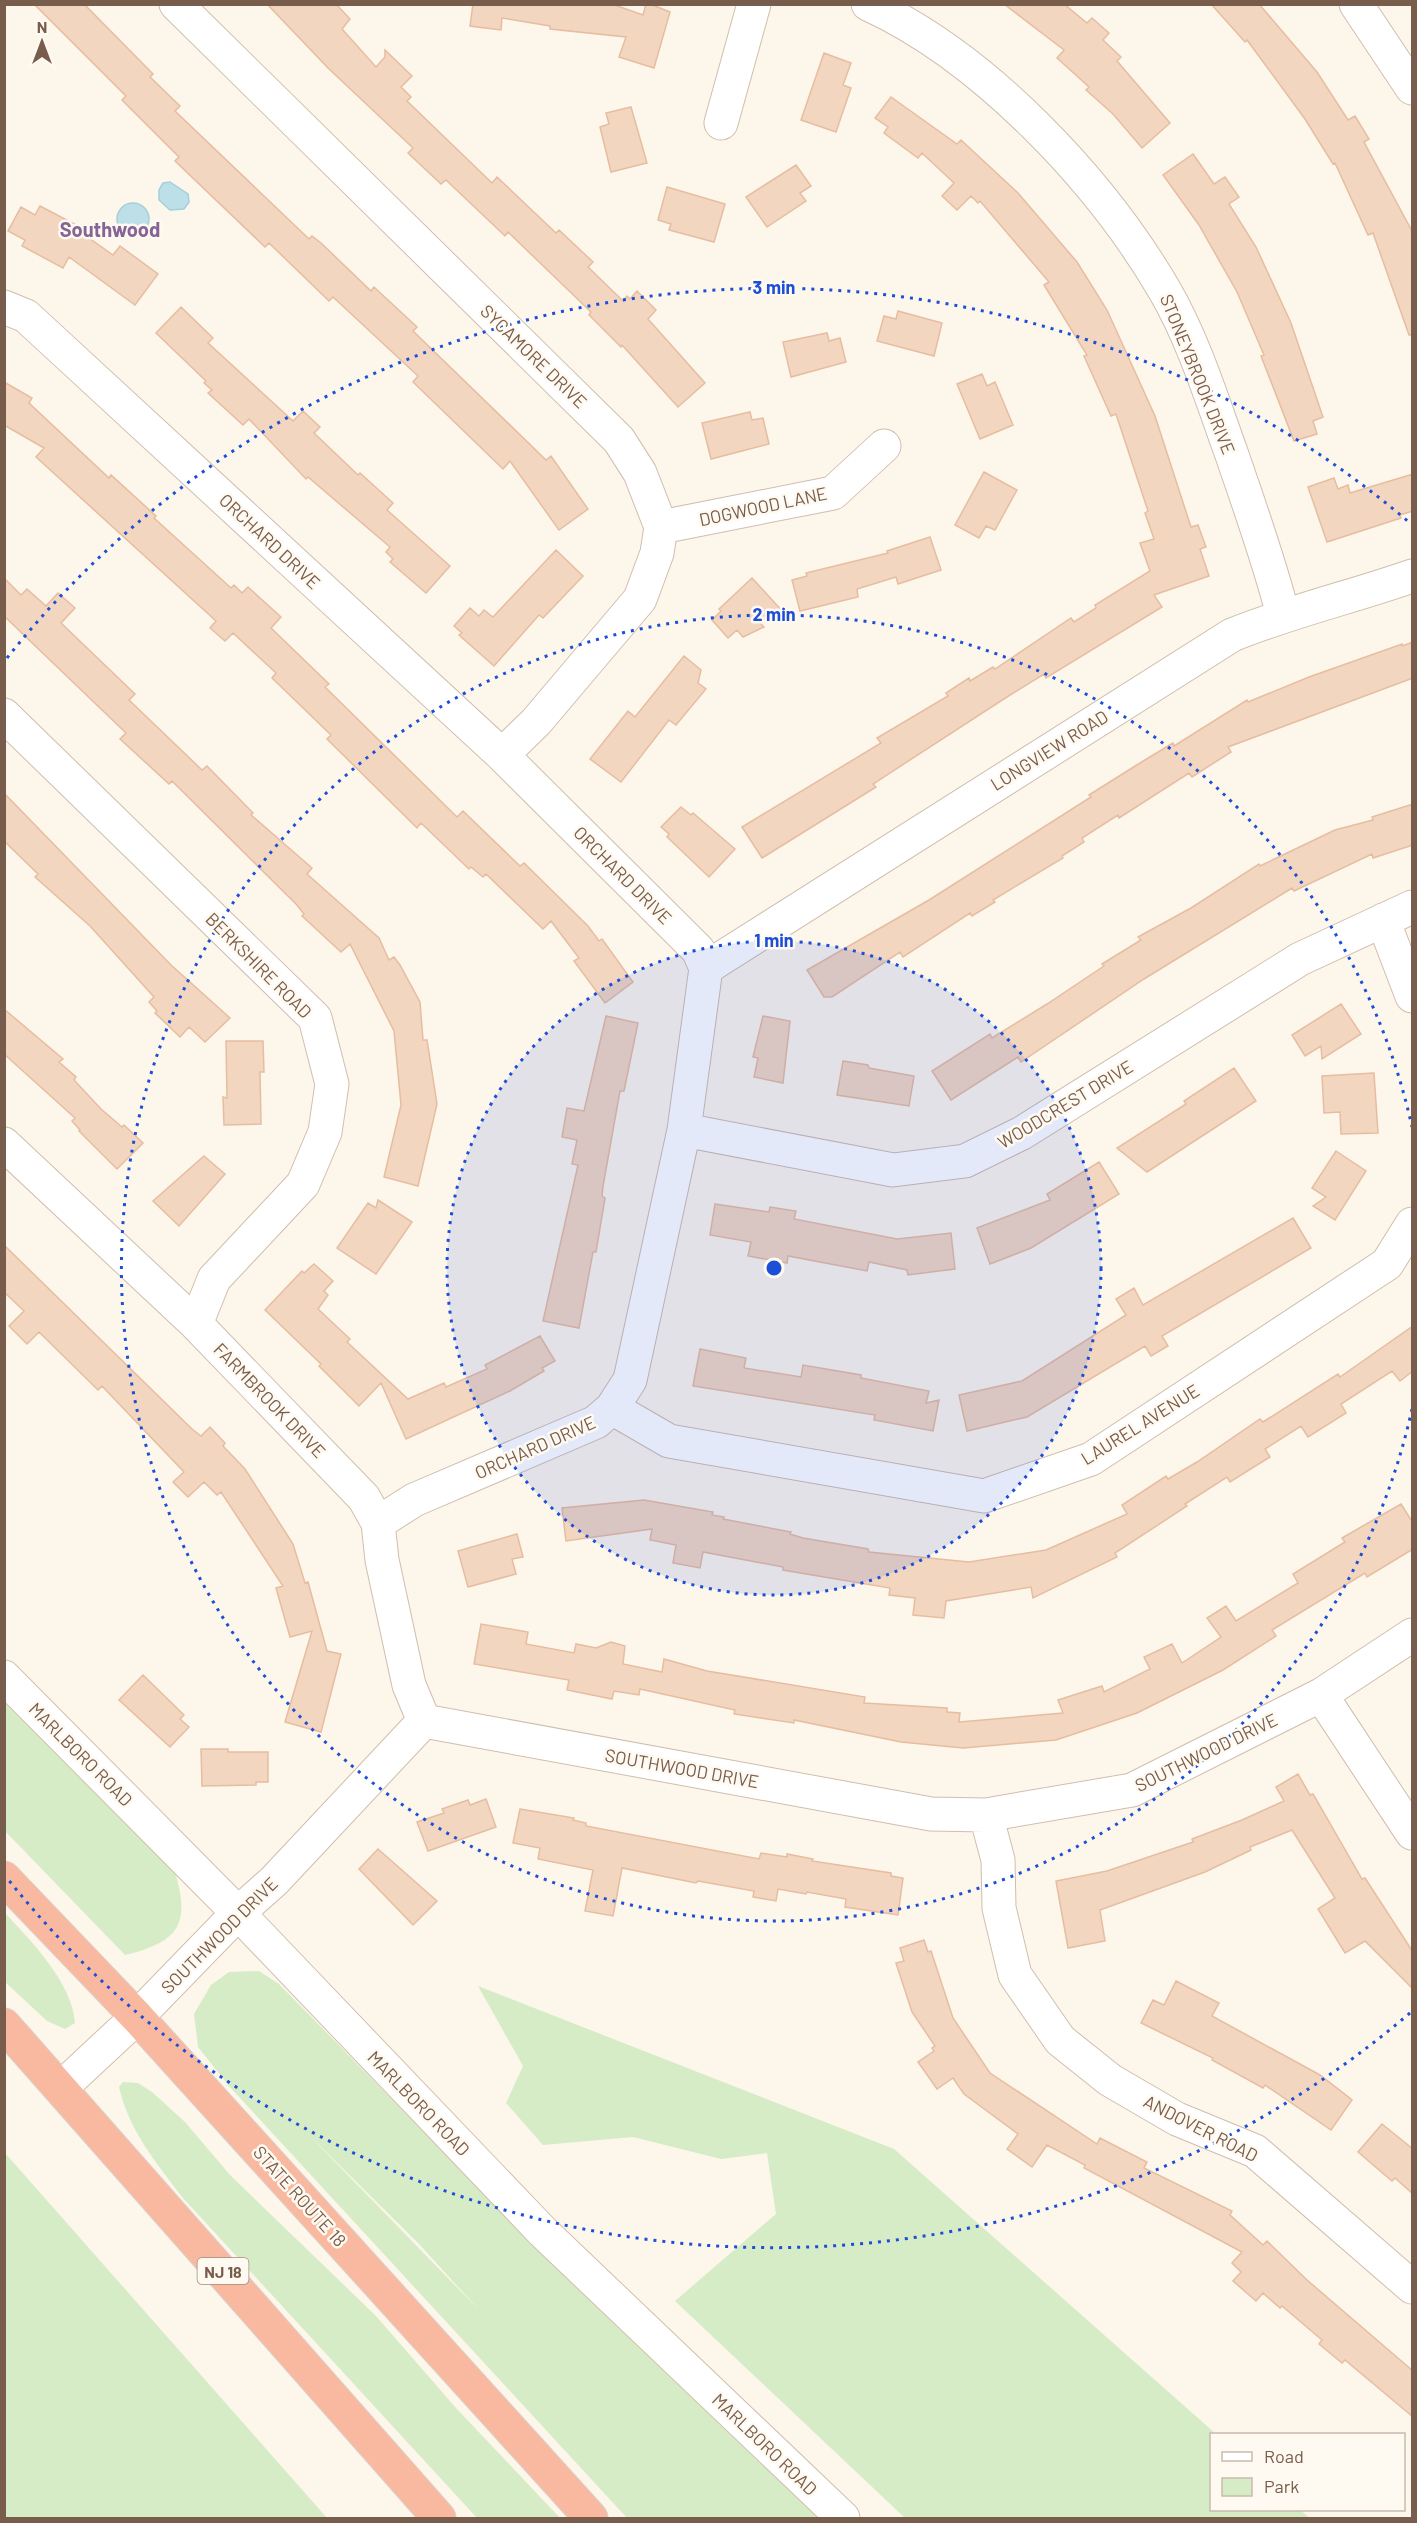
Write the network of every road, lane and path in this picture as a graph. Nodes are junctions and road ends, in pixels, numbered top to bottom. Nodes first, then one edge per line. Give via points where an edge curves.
1 (176, 4) edge
2 (754, 4) edge
3 (868, 4) edge
4 (1356, 4) edge
5 (1413, 88) edge
6 (721, 123) dead end
7 (4, 307) edge
8 (884, 446) dead end
9 (662, 527) junction
10 (1413, 576) edge
11 (1283, 615) junction
12 (4, 715) edge
13 (502, 755) junction
14 (1398, 913) edge
15 (706, 968) junction
16 (1413, 996) edge
17 (684, 1130) junction
18 (4, 1144) edge
19 (1413, 1224) edge
20 (196, 1324) junction
21 (612, 1408) junction
22 (378, 1523) junction
23 (1413, 1635) edge
24 (4, 1677) edge
25 (1321, 1695) junction
26 (424, 1721) junction
27 (986, 1815) junction
28 (1413, 1833) edge
29 (4, 1878) edge
30 (238, 1913) junction
31 (137, 2017) junction
32 (4, 2025) edge
33 (62, 2087) junction
34 (1413, 2287) edge
35 (439, 2518) edge
36 (591, 2518) edge
37 (843, 2518) edge

1 - 9 street, SYCAMORE DRIVE via 619,440 640,473
2 - 6 street
3 - 11 street, STONEYBROOK DRIVE via 924,36 995,88 1107,204 1136,246 1165,292 1213,400 1268,555
4 - 5 street
7 - 13 street, ORCHARD DRIVE via 26,316
8 - 9 street, DOGWOOD LANE via 833,494
9 - 13 street via 640,599 536,722
10 - 11 street, LONGVIEW ROAD
11 - 15 street, LONGVIEW ROAD via 1232,635
12 - 20 street, BERKSHIRE ROAD via 315,1018 332,1084 325,1132 303,1184 214,1279
13 - 15 street, ORCHARD DRIVE via 698,950
14 - 16 street
14 - 17 street, WOODCREST DRIVE via 1300,959 1022,1133 965,1161 893,1170
15 - 17 street, ORCHARD DRIVE
17 - 21 street, ORCHARD DRIVE via 630,1380
18 - 20 street, FARMBROOK DRIVE
19 - 21 street, LAUREL AVENUE via 1386,1264 1091,1459 984,1496 669,1441
20 - 22 street, FARMBROOK DRIVE via 364,1498
21 - 22 street, ORCHARD DRIVE via 596,1422 414,1500
22 - 26 street, FARMBROOK DRIVE via 382,1560 409,1685
23 - 25 street, SOUTHWOOD DRIVE
24 - 30 street, MARLBORO ROAD
25 - 27 street, SOUTHWOOD DRIVE via 1132,1790
25 - 28 street
26 - 27 street, SOUTHWOOD DRIVE via 931,1814
26 - 30 street, SOUTHWOOD DRIVE via 274,1881
27 - 34 street, ANDOVER ROAD via 998,1860 999,1908 1015,1975 1060,2040 1110,2080 1177,2119 1255,2151
29 - 31 highway, STATE ROUTE 18
30 - 31 street, SOUTHWOOD DRIVE
30 - 37 street, MARLBORO ROAD via 543,2232
31 - 33 street, SOUTHWOOD DRIVE
31 - 36 highway, STATE ROUTE 18
32 - 33 highway, NJ 18
33 - 35 highway, NJ 18

